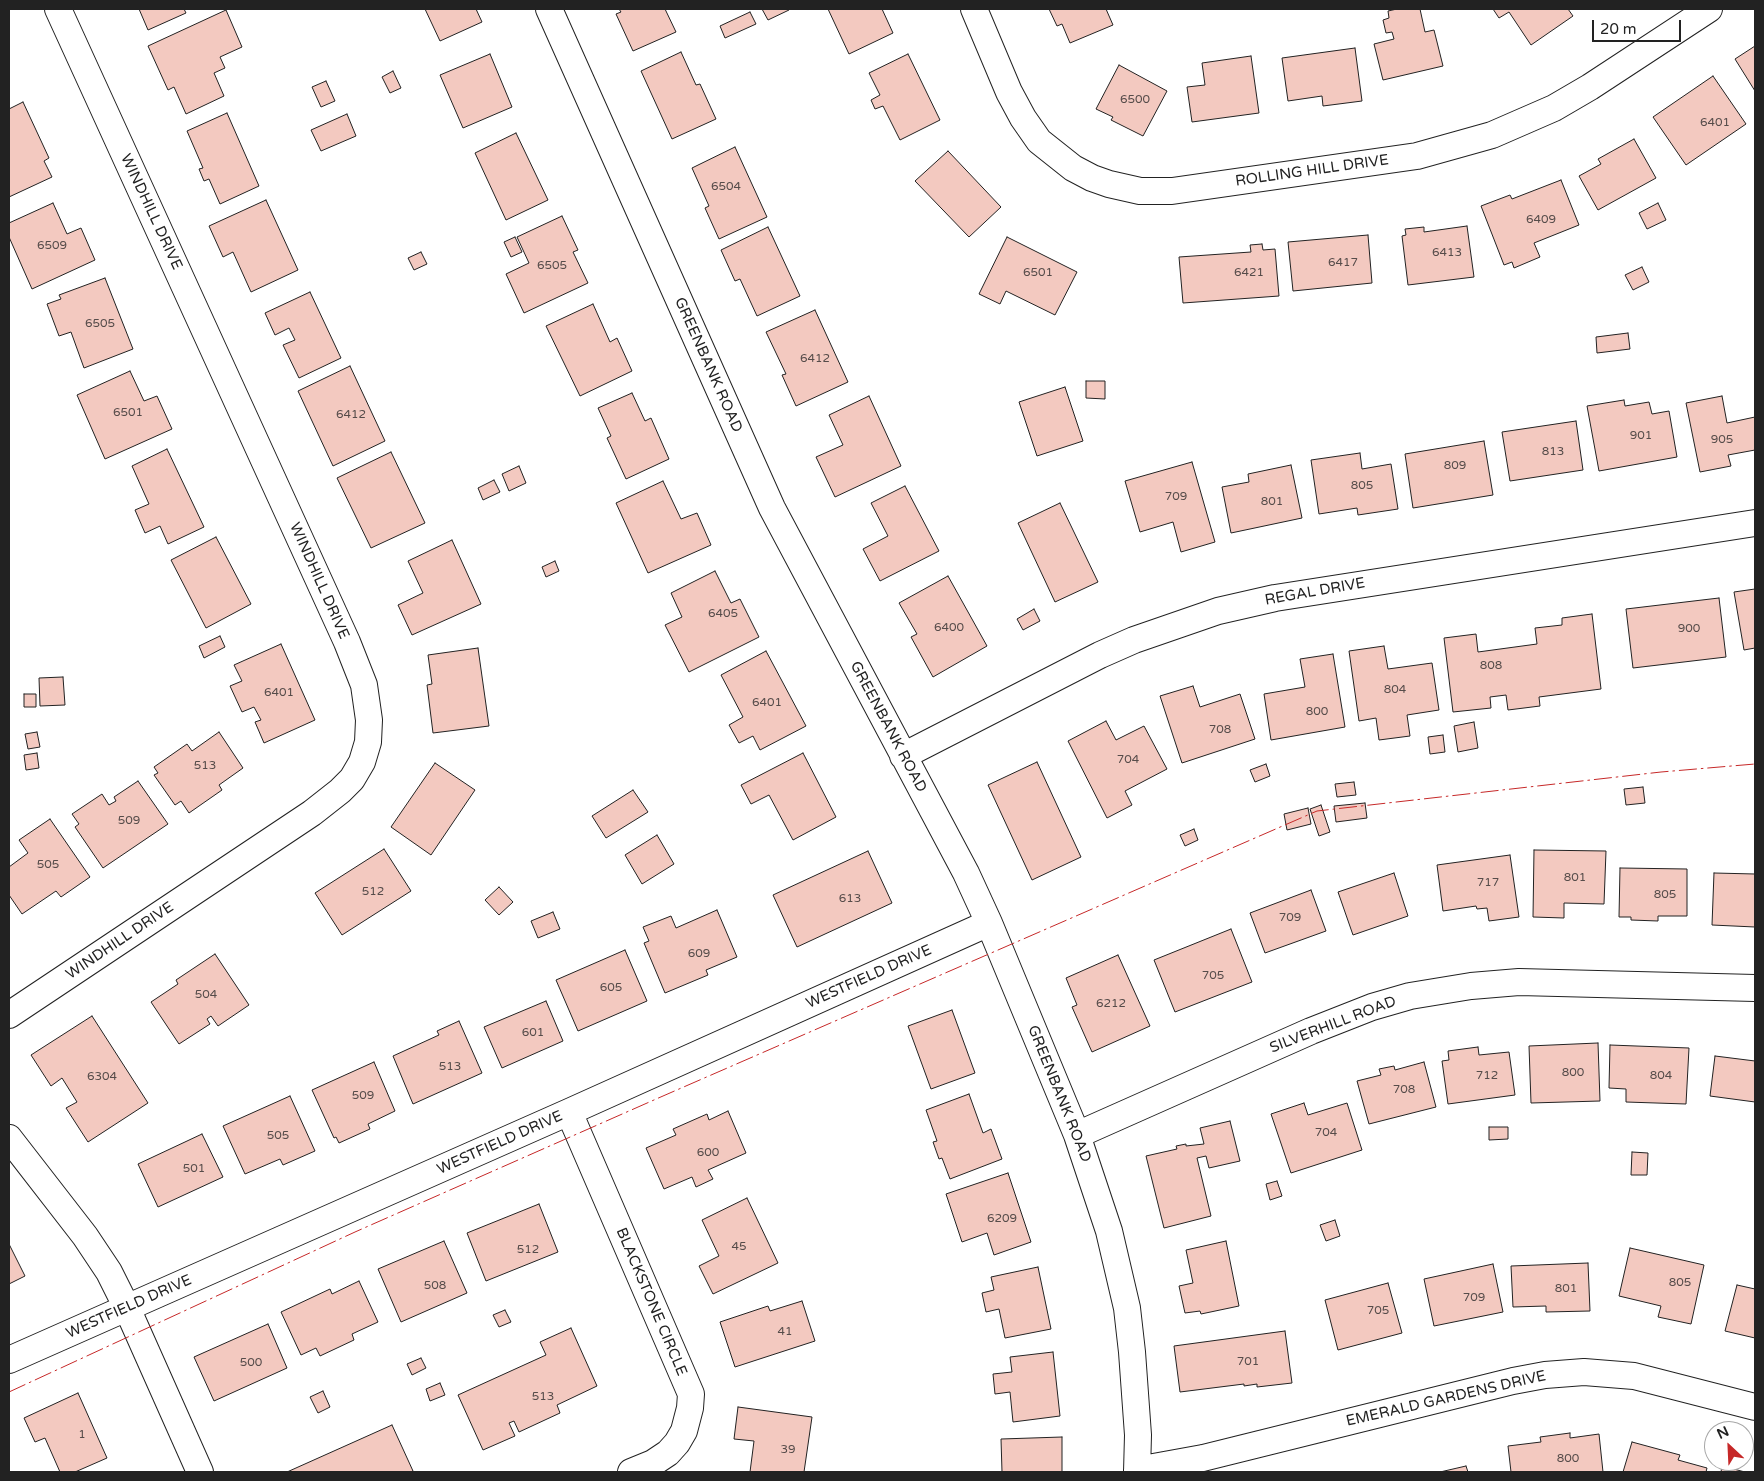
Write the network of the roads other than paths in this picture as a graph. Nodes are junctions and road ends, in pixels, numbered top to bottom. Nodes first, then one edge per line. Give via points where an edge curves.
1 (58, 9) edge
2 (549, 9) edge
3 (974, 9) edge
4 (1695, 13) edge
5 (1755, 523) edge
6 (903, 756) junction
7 (989, 923) junction
8 (1755, 988) edge
9 (9, 1014) edge
10 (569, 1112) junction
11 (1077, 1134) junction
12 (9, 1138) edge
13 (128, 1308) junction
14 (9, 1360) edge
15 (1755, 1407) edge
16 (1137, 1471) edge
17 (200, 1472) edge
18 (631, 1472) edge

1 - 9 street, WINDHILL DRIVE via 347,642 364,685 369,720 368,742 362,762 340,791
2 - 6 street, GREENBANK ROAD via 772,508
3 - 4 street, ROLLING HILL DRIVE via 1009,92 1039,141 1073,168 1092,178 1140,191 1172,191 1417,156 1492,135 1554,108
5 - 6 street, REGAL DRIVE via 1276,598 1218,611 1100,655
6 - 7 street, GREENBANK ROAD
7 - 10 street, WESTFIELD DRIVE
7 - 11 street, GREENBANK ROAD
8 - 11 street, SILVERHILL ROAD via 1519,982 1410,996 1311,1031
10 - 13 street, WESTFIELD DRIVE
10 - 18 street, BLACKSTONE CIRCLE via 691,1394 684,1431 677,1443 668,1454
11 - 16 street, GREENBANK ROAD via 1109,1231 1127,1308 1138,1435
12 - 13 street via 85,1236
13 - 14 street, WESTFIELD DRIVE
13 - 17 street
15 - 16 street, EMERALD GARDENS DRIVE via 1634,1376 1584,1372 1545,1374

